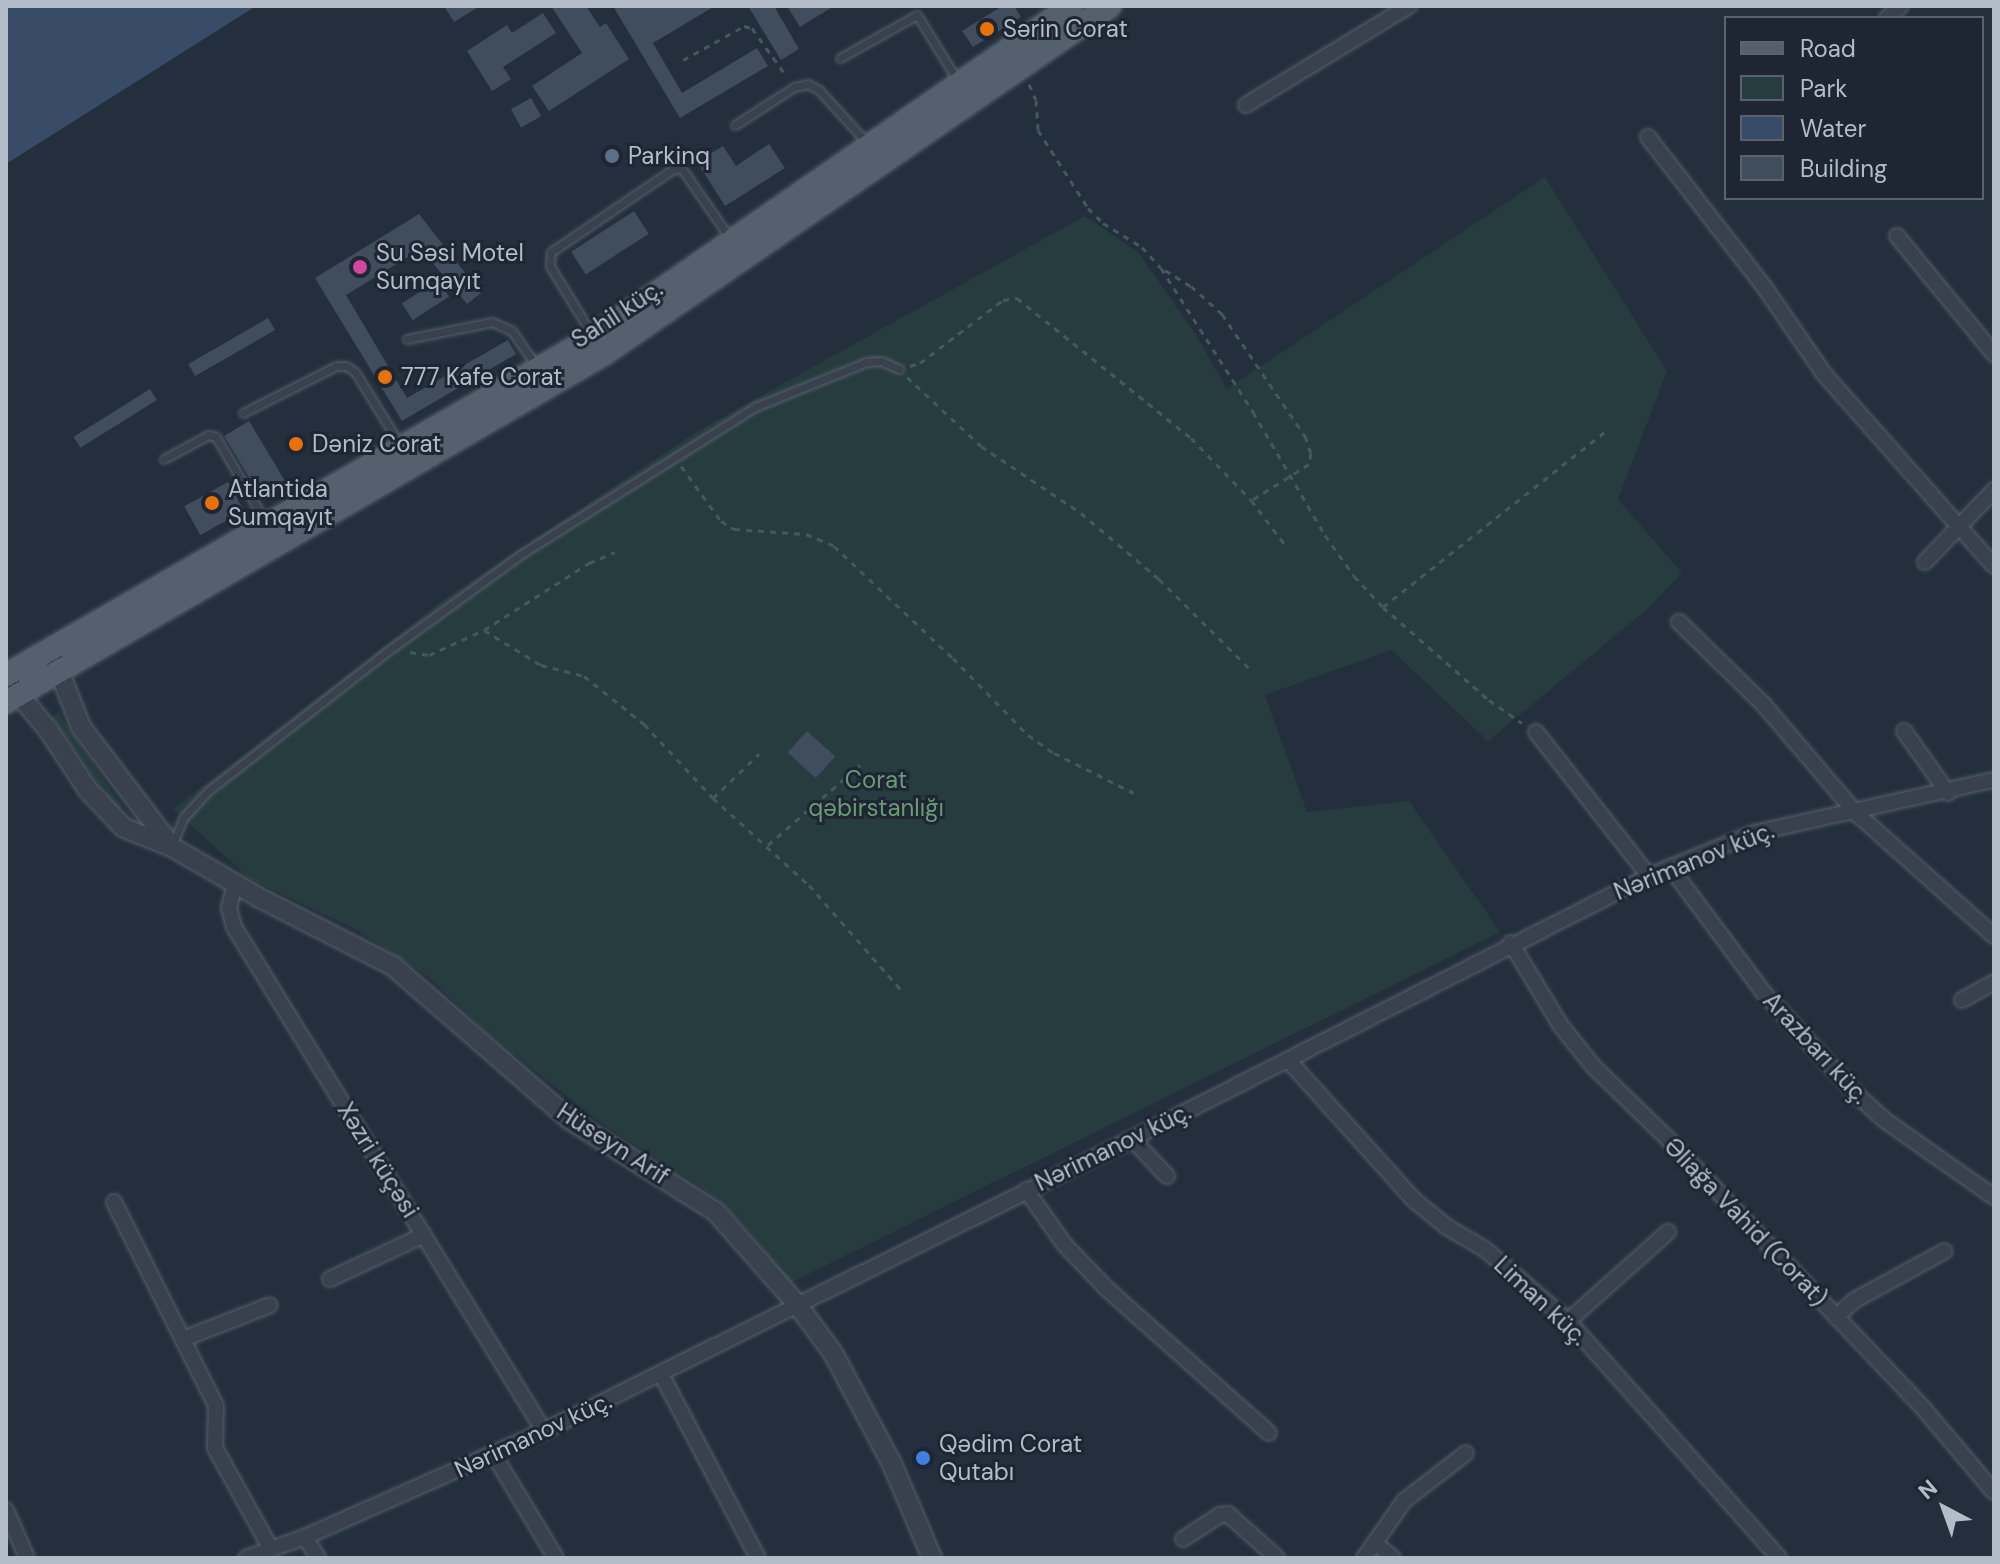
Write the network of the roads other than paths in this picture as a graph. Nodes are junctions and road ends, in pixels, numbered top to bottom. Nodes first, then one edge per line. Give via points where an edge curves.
1 (912, 6) edge
2 (1071, 6) edge
3 (1110, 6) edge
4 (1409, 6) edge
5 (917, 15) junction
6 (840, 58) dead end
7 (959, 83) junction
8 (1246, 105) dead end
9 (735, 125) dead end
10 (1648, 137) dead end
11 (870, 146) junction
12 (1897, 236) dead end
13 (733, 242) junction
14 (593, 337) junction
15 (407, 339) dead end
16 (1994, 354) edge
17 (538, 369) junction
18 (899, 369) road end
19 (243, 413) dead end
20 (402, 448) junction
21 (164, 459) dead end
22 (1994, 490) edge
23 (1958, 525) junction
24 (268, 526) junction
25 (1925, 562) dead end
26 (1994, 566) edge
27 (1679, 622) dead end
28 (50, 650) junction
29 (61, 671) junction
30 (9, 687) edge
31 (1904, 731) dead end
32 (1536, 732) road end
33 (1994, 780) edge
34 (1948, 793) junction
35 (1856, 813) junction
36 (172, 847) junction
37 (1670, 867) junction
38 (1649, 876) junction
39 (235, 885) junction
40 (1994, 936) edge
41 (1511, 943) junction
42 (1994, 982) edge
43 (1962, 1000) dead end
44 (1288, 1060) junction
45 (1132, 1139) junction
46 (1167, 1176) dead end
47 (1026, 1190) junction
48 (1994, 1197) edge
49 (114, 1202) dead end
50 (1668, 1232) dead end
51 (424, 1235) junction
52 (1945, 1251) dead end
53 (330, 1279) dead end
54 (796, 1303) junction
55 (270, 1305) dead end
56 (1836, 1317) junction
57 (1568, 1321) junction
58 (183, 1339) junction
59 (661, 1374) junction
60 (544, 1431) junction
61 (1269, 1433) dead end
62 (1466, 1453) dead end
63 (494, 1455) junction
64 (1994, 1492) edge
65 (6, 1510) edge
66 (305, 1537) junction
67 (1183, 1539) dead end
68 (1375, 1543) junction
69 (271, 1549) junction
70 (27, 1558) edge
71 (246, 1558) edge
72 (318, 1558) edge
73 (556, 1558) edge
74 (758, 1558) edge
75 (932, 1558) edge
76 (1277, 1558) edge
77 (1364, 1558) edge
78 (1393, 1558) edge
79 (1779, 1558) edge

1 - 5 lane
2 - 7 main road, Sahil küç.
3 - 29 main road, Sahil küç. via 604,354
4 - 8 street
5 - 6 lane
5 - 7 lane
7 - 11 main road, Sahil küç.
9 - 11 lane via 794,87 808,84
10 - 23 street via 1824,374
11 - 13 main road, Sahil küç.
12 - 16 street
13 - 14 main road, Sahil küç.
13 - 14 lane via 682,169 673,169 551,252 550,266
14 - 17 main road, Sahil küç.
15 - 17 lane via 492,322 512,331
17 - 20 main road, Sahil küç.
18 - 36 lane via 867,362 755,407 520,555 195,803
19 - 20 lane via 336,366 346,366 355,372
20 - 24 main road, Sahil küç.
21 - 24 lane via 208,435 216,437
22 - 23 street
23 - 25 street
23 - 26 street
24 - 28 main road, Sahil küç.
27 - 35 street via 1764,705
28 - 29 street
28 - 30 main road, Sahil küç.
29 - 30 main road, Sahil küç.
29 - 36 street via 81,727
30 - 36 street via 41,719 111,817 140,836
31 - 34 street
32 - 38 street
33 - 34 street, Nərimanov küç.
34 - 35 street, Nərimanov küç.
35 - 37 street, Nərimanov küç. via 1754,833
35 - 40 street
36 - 39 street, Hüseyn Arif
37 - 38 street, Nərimanov küç.
37 - 48 street, Arazbarı küç. via 1764,993 1858,1096
38 - 41 street, Nərimanov küç.
39 - 51 street, Xəzri küçəsi via 229,908 234,927
39 - 54 street, Hüseyn Arif via 393,966 570,1120 703,1201
41 - 44 street, Nərimanov küç.
41 - 56 street, Əliağa Vahid (Corat) via 1561,1026 1593,1066
42 - 43 street
44 - 45 street, Nərimanov küç.
44 - 57 street, Liman küç. via 1414,1200 1486,1250
45 - 46 street
45 - 47 street, Nərimanov küç.
47 - 54 street, Nərimanov küç.
47 - 61 street via 1065,1245 1108,1290
49 - 58 street
50 - 57 street
51 - 53 street
51 - 60 street, Xəzri küçəsi
52 - 56 street via 1855,1300
54 - 59 street, Nərimanov küç.
54 - 75 street, Hüseyn Arif via 850,1380
55 - 58 street
56 - 64 street, Əliağa Vahid (Corat)
57 - 79 street, Liman küç.
58 - 69 street via 216,1406 215,1448
59 - 60 street, Nərimanov küç.
59 - 74 street
60 - 63 street, Nərimanov küç.
62 - 68 street via 1404,1501
63 - 66 street, Nərimanov küç.
63 - 73 street
65 - 70 street
66 - 69 street, Nərimanov küç.
66 - 72 street
67 - 76 street via 1228,1514
68 - 77 street
68 - 78 street
69 - 71 street, Nərimanov küç.

